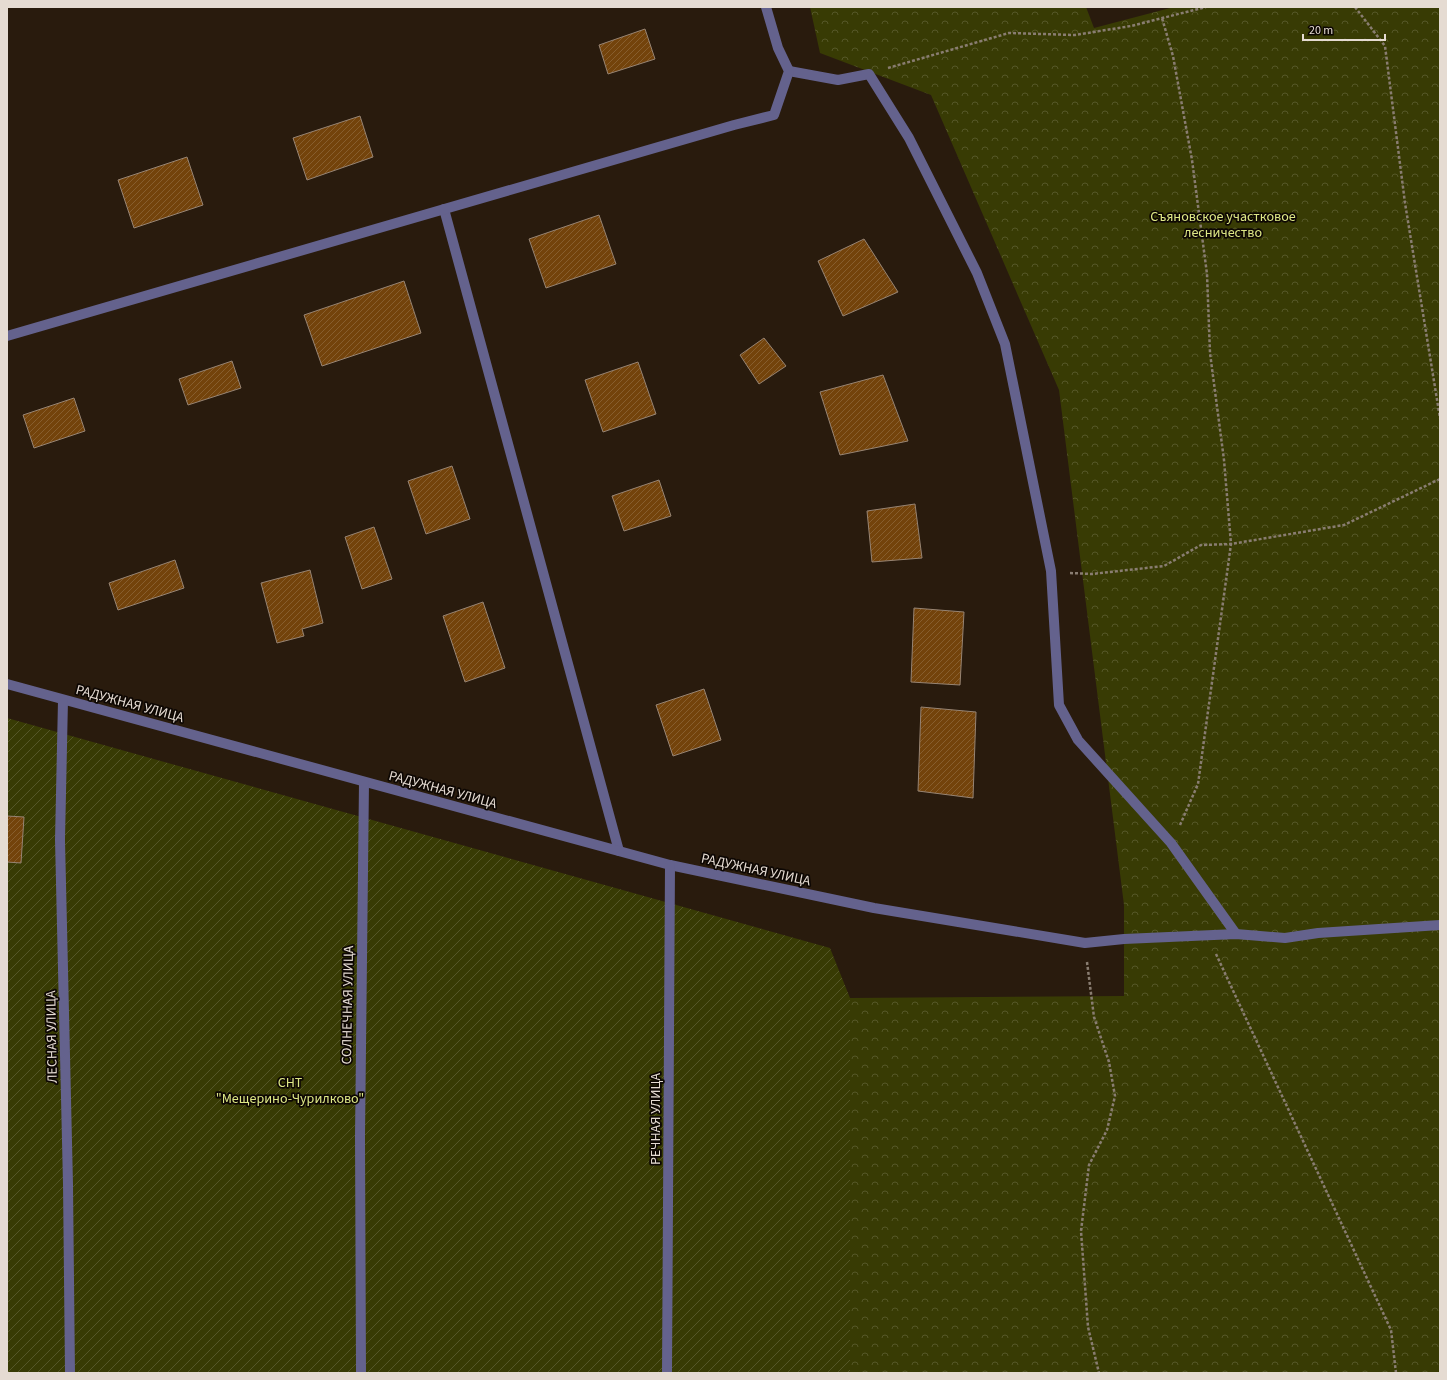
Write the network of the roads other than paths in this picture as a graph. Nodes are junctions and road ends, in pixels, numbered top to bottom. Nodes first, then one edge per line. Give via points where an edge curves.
1 (766, 7) edge
2 (789, 71) junction
3 (444, 209) junction
4 (7, 336) edge
5 (7, 684) edge
6 (63, 700) junction
7 (364, 782) junction
8 (619, 851) junction
9 (670, 865) junction
10 (1440, 925) edge
11 (1236, 934) junction
12 (70, 1373) edge
13 (361, 1373) edge
14 (667, 1373) edge

1 - 2 street via 778,48
2 - 3 street via 774,115
2 - 11 street via 838,80 869,74 909,138 977,273 1005,344 1052,571 1059,705 1078,740 1171,843
3 - 4 street
3 - 8 street
5 - 6 street, РАДУЖНАЯ УЛИЦА
6 - 7 street, РАДУЖНАЯ УЛИЦА
6 - 12 street, ЛЕСНАЯ УЛИЦА via 60,840
7 - 8 street, РАДУЖНАЯ УЛИЦА
7 - 13 street, СОЛНЕЧНАЯ УЛИЦА via 360,1128
8 - 9 street, РАДУЖНАЯ УЛИЦА
9 - 11 street, РАДУЖНАЯ УЛИЦА via 874,908 1085,943
9 - 14 street, РЕЧНАЯ УЛИЦА
10 - 11 street, РАДУЖНАЯ УЛИЦА via 1318,933 1285,938

